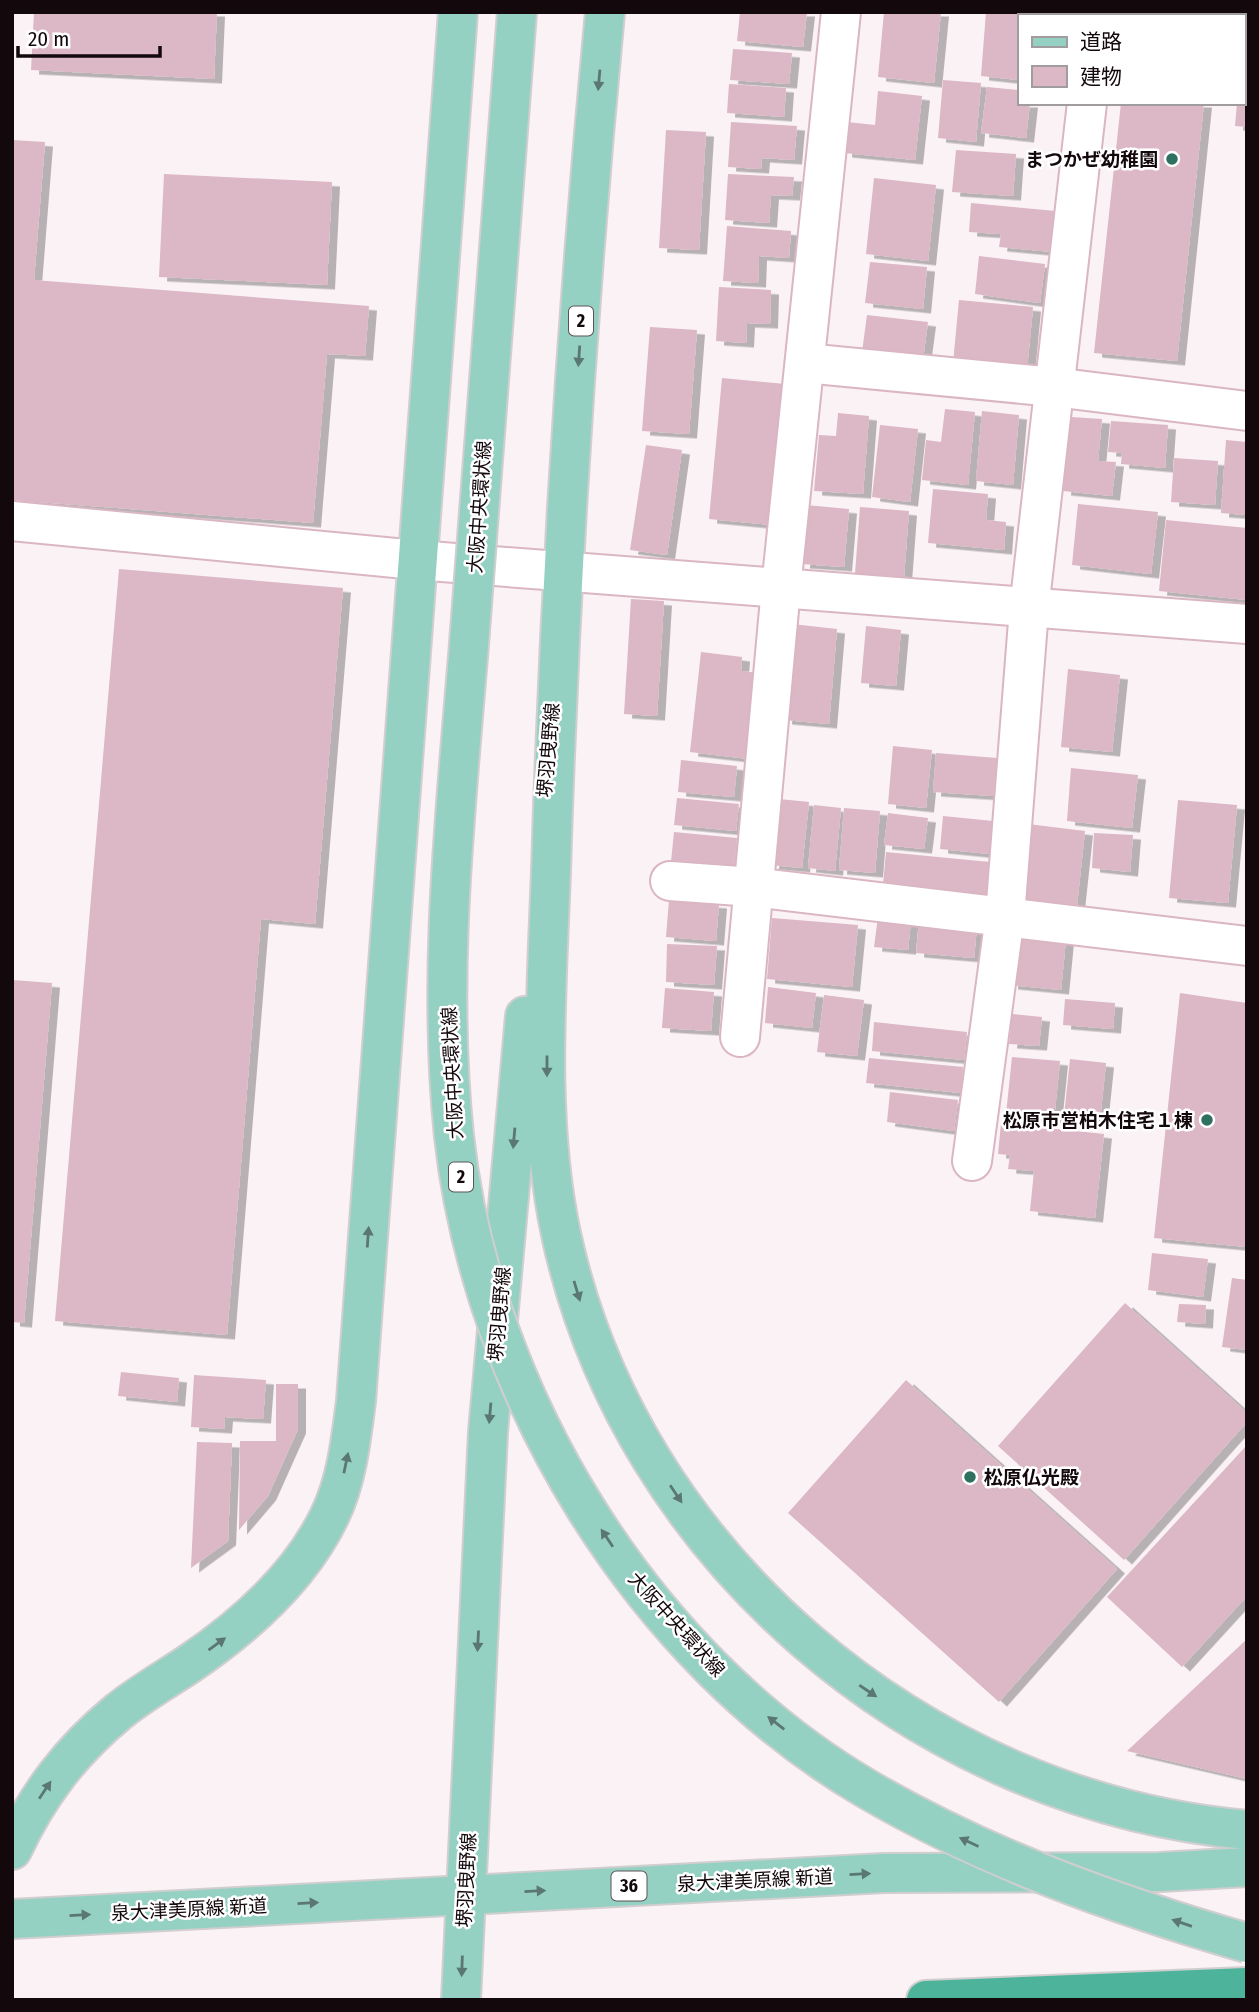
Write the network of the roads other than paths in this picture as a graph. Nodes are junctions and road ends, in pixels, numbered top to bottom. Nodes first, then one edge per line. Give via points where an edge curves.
1 (458, 12) edge
2 (517, 12) edge
3 (606, 12) edge
4 (841, 12) edge
5 (1087, 105) edge
6 (805, 363) junction
7 (1054, 387) junction
8 (1247, 411) edge
9 (12, 521) edge
10 (416, 559) junction
11 (564, 570) junction
12 (781, 588) junction
13 (1028, 608) junction
14 (1247, 624) edge
15 (558, 631) junction
16 (670, 881) dead end
17 (753, 887) junction
18 (1005, 916) junction
19 (1247, 946) edge
20 (740, 1037) dead end
21 (972, 1161) dead end
22 (1247, 1830) edge
23 (12, 1850) edge
24 (1247, 1867) edge
25 (465, 1895) junction
26 (12, 1919) edge
27 (1247, 1943) edge
28 (1247, 1987) edge
29 (461, 2000) edge
30 (926, 2000) edge

1 - 10 main road
27 -> 2 main road, 大阪中央環状線 / 2, bridge via 1067,1882 947,1832 863,1787 763,1713 693,1646 622,1561 568,1479 504,1344 476,1254 462,1183 448,1025 455,823
3 -> 11 main road, 2
4 - 6 street
5 - 7 street
6 - 7 street
6 - 12 street
7 - 8 street
7 - 13 street
9 - 10 street
10 - 11 street
23 -> 10 main road via 62,1765 91,1736 231,1633 289,1577 331,1514 342,1480 356,1401
11 - 12 street
11 - 15 main road, 2
12 - 13 street
12 - 17 street
13 - 14 street
13 - 18 street
15 -> 22 main road, 2 via 547,1049 554,1192 561,1235 595,1348 648,1453 707,1538 748,1587 825,1660 906,1716 961,1747 1099,1800 1170,1818
15 -> 25 main road, 堺羽曳野線 via 488,1432
16 - 17 street
17 - 18 street
17 - 20 street
18 - 19 street
18 - 21 street
25 -> 24 main road, 泉大津美原線 新道 / 36 via 884,1873 1160,1872
26 -> 25 main road, 泉大津美原線 新道 / 36
25 -> 29 main road, 堺羽曳野線
28 - 30 highway

